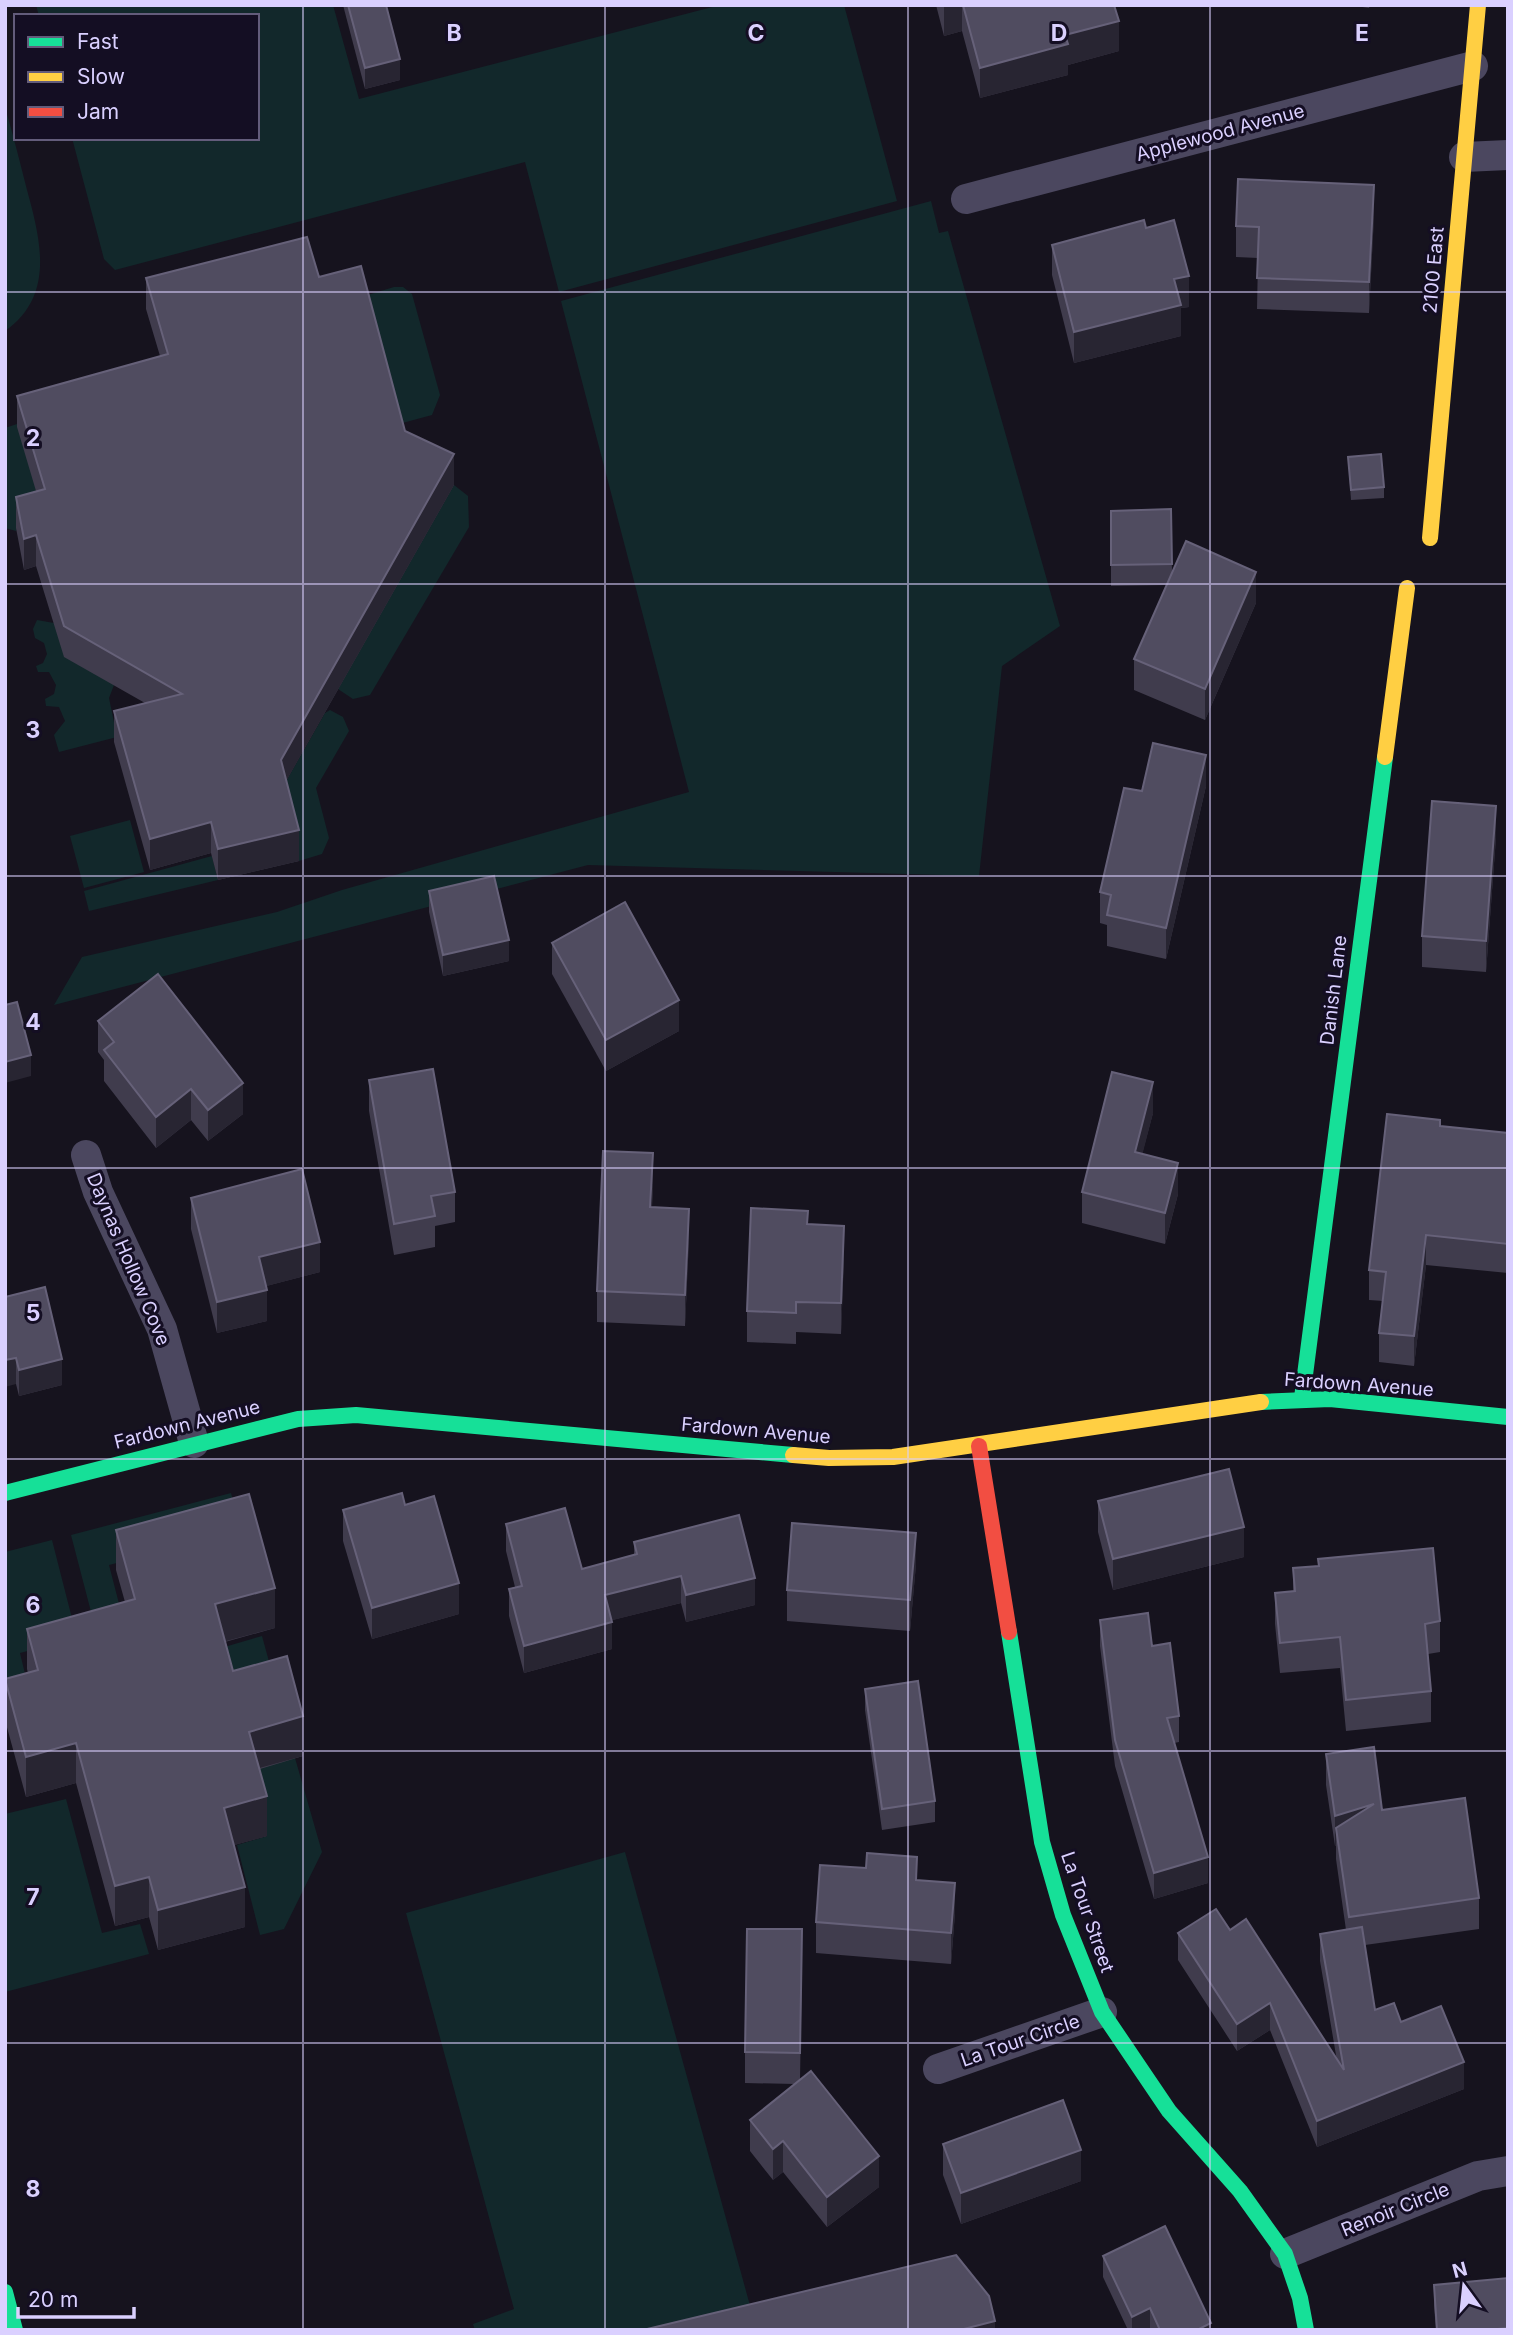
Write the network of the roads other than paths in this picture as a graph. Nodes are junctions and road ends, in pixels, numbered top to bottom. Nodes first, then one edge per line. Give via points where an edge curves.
1 (1478, 5) edge
2 (1473, 66) junction
3 (1508, 155) edge
4 (1464, 157) junction
5 (966, 199) dead end
6 (1430, 538) dead end
7 (1407, 588) dead end
8 (86, 1155) dead end
9 (1302, 1398) junction
10 (1508, 1417) edge
11 (194, 1443) junction
12 (979, 1446) junction
13 (5, 1493) edge
14 (1102, 2012) junction
15 (938, 2069) dead end
16 (1508, 2171) edge
17 (1285, 2255) junction
18 (5, 2292) edge
19 (15, 2330) edge
20 (1307, 2330) edge

1 - 2 street, 2100 East
2 - 4 street, 2100 East
2 - 5 street, Applewood Avenue
3 - 4 street
4 - 6 street, 2100 East
7 - 9 street, Danish Lane
8 - 11 street, Daynas Hollow Cove via 98,1192 162,1329
9 - 10 street, Fardown Avenue
9 - 12 street, Fardown Avenue via 1249,1402
11 - 12 street, Fardown Avenue via 298,1419 356,1415 829,1458 893,1457
11 - 13 street, Fardown Avenue
12 - 14 street, La Tour Street via 1042,1842 1063,1915
14 - 15 street, La Tour Circle
14 - 17 street, La Tour Street via 1169,2111 1240,2191
16 - 17 street, Renoir Circle via 1478,2175
17 - 20 street, La Tour Street
18 - 19 street

